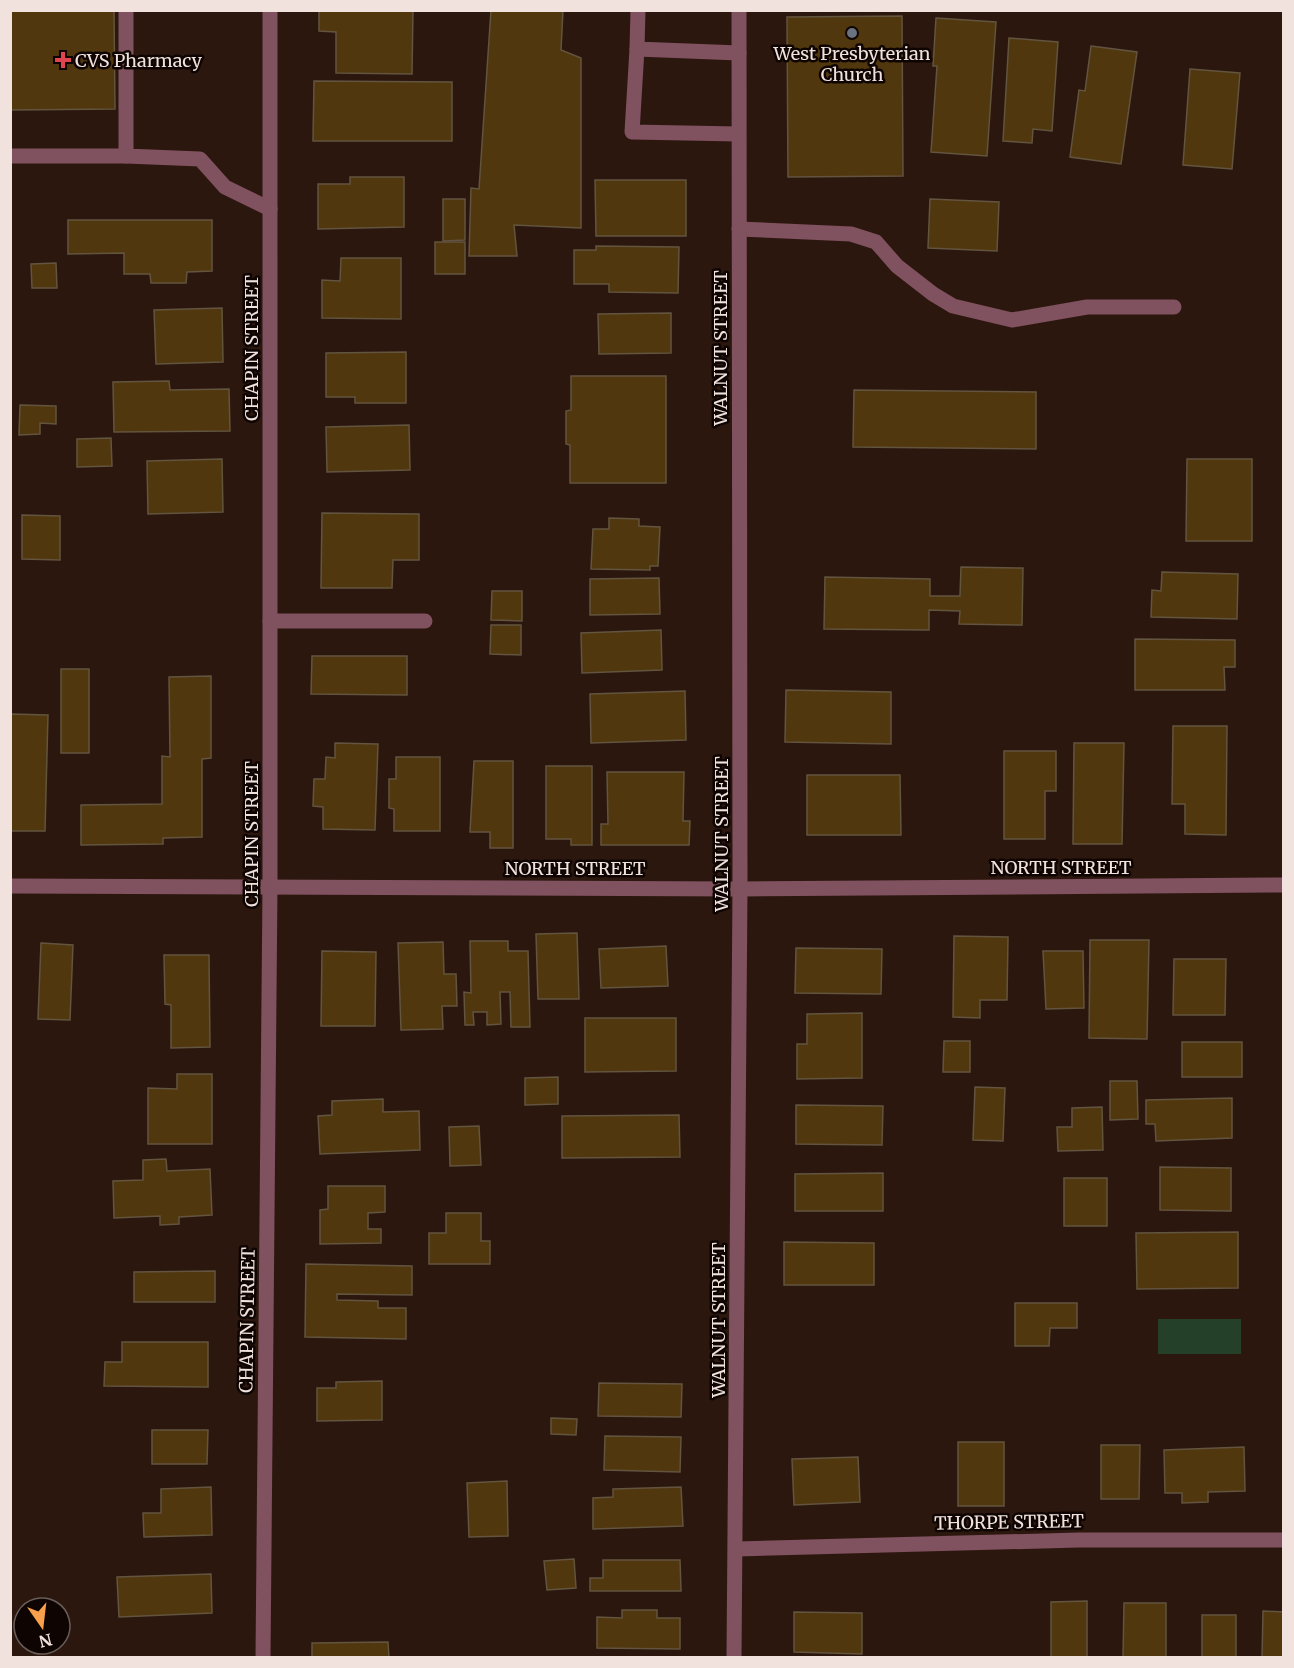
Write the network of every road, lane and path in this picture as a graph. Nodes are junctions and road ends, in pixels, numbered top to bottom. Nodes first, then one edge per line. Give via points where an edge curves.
1 (126, 10) edge
2 (270, 10) edge
3 (638, 10) edge
4 (739, 10) edge
5 (637, 49) junction
6 (739, 53) junction
7 (738, 134) junction
8 (10, 156) edge
9 (126, 156) junction
10 (270, 209) junction
11 (740, 229) junction
12 (1174, 307) dead end
13 (270, 621) junction
14 (425, 621) dead end
15 (1284, 885) edge
16 (10, 886) edge
17 (270, 886) junction
18 (740, 889) junction
19 (1284, 1540) edge
20 (736, 1549) junction
21 (263, 1658) edge
22 (734, 1658) edge

1 - 9 street
2 - 10 street, CHAPIN STREET
3 - 5 street
4 - 6 street, WALNUT STREET
5 - 6 street
5 - 7 street via 633,132
6 - 7 street, WALNUT STREET
7 - 11 street, WALNUT STREET
8 - 9 street
9 - 10 street via 200,159 225,187
10 - 13 street, CHAPIN STREET
11 - 12 street via 851,234 876,242 897,266 953,306 1012,320 1087,307
11 - 18 street, WALNUT STREET
13 - 14 street
13 - 17 street, CHAPIN STREET
15 - 18 street, NORTH STREET
16 - 17 street, NORTH STREET
17 - 18 street, NORTH STREET
17 - 21 street, CHAPIN STREET
18 - 20 street, WALNUT STREET
19 - 20 street, THORPE STREET via 1079,1540
20 - 22 street, WALNUT STREET

